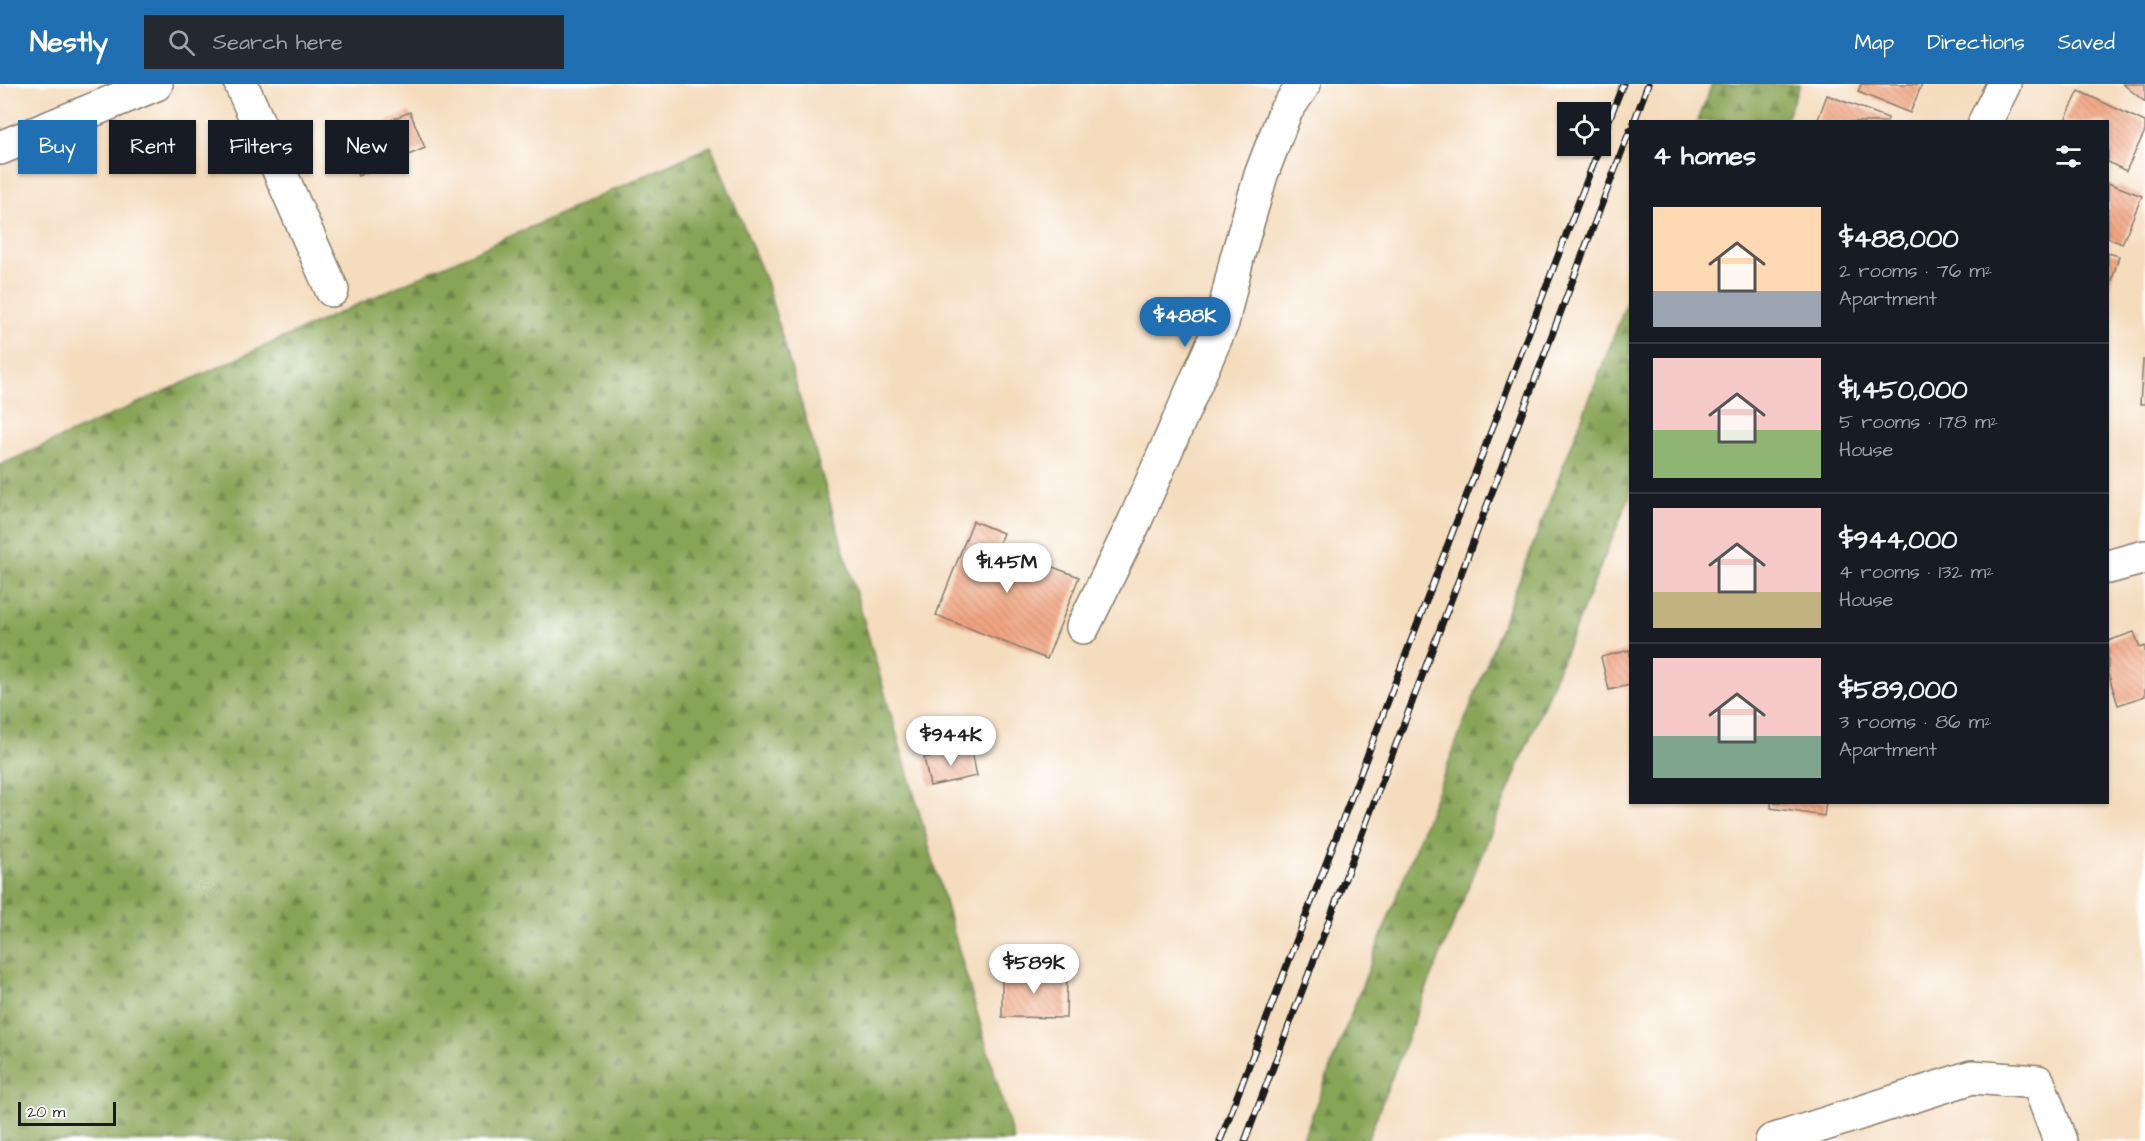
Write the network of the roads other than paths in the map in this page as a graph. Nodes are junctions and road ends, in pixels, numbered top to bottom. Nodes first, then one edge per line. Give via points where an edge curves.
1 (156, 84) edge
2 (241, 84) edge
3 (1304, 84) edge
4 (2004, 84) edge
5 (1986, 120) edge
6 (0, 148) edge
7 (332, 290) dead end
8 (2145, 557) edge
9 (2109, 567) edge
10 (1083, 627) dead end
11 (1772, 1141) edge
12 (2060, 1141) edge

1 - 6 street
2 - 7 street
3 - 10 street via 1285,112 1262,175 1218,334
4 - 5 street
8 - 9 street
11 - 12 street via 1972,1077 2038,1082

